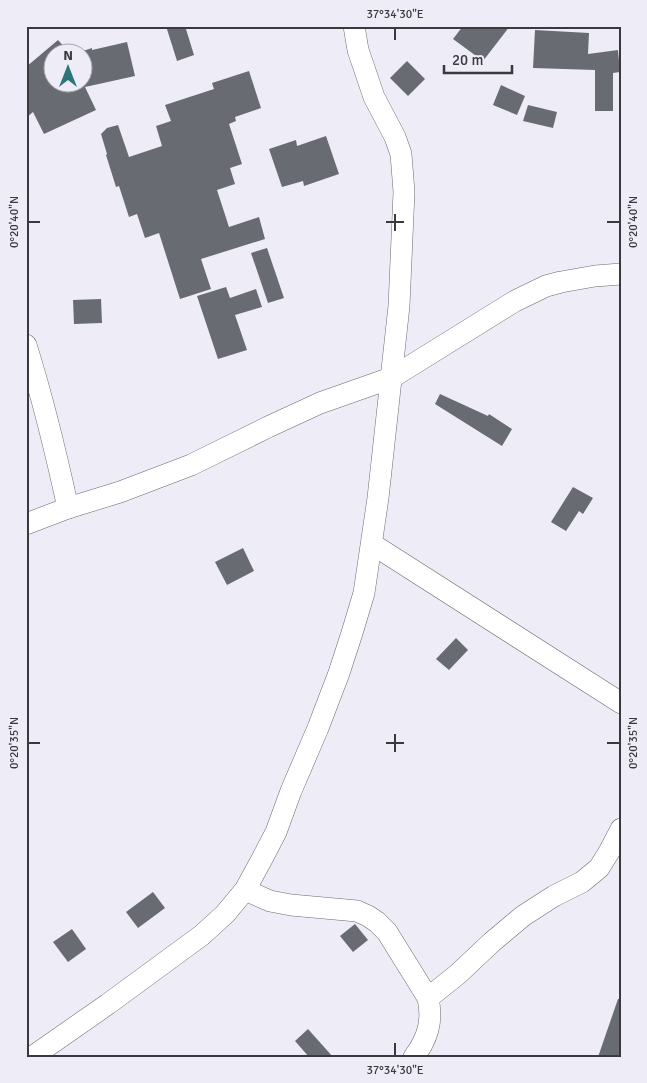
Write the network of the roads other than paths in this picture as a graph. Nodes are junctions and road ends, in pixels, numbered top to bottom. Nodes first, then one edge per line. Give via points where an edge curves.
1 (354, 26) edge
2 (621, 274) edge
3 (26, 345) edge
4 (391, 378) junction
5 (68, 508) junction
6 (26, 524) edge
7 (372, 544) junction
8 (621, 703) edge
9 (621, 830) edge
10 (615, 854) edge
11 (245, 890) junction
12 (428, 998) junction
13 (32, 1057) edge
14 (414, 1057) edge

1 - 4 street via 365,74 395,137 403,172 399,306
2 - 4 street via 546,286 515,301
3 - 5 street via 38,381
4 - 5 street via 320,403 191,465
4 - 7 street
5 - 6 street
7 - 8 street
7 - 11 street via 364,593 339,673 276,832
9 - 10 street
10 - 12 street via 582,882 524,916
11 - 12 street via 291,906 357,911 368,916 387,932
11 - 13 street via 202,935
12 - 14 street via 430,1021

